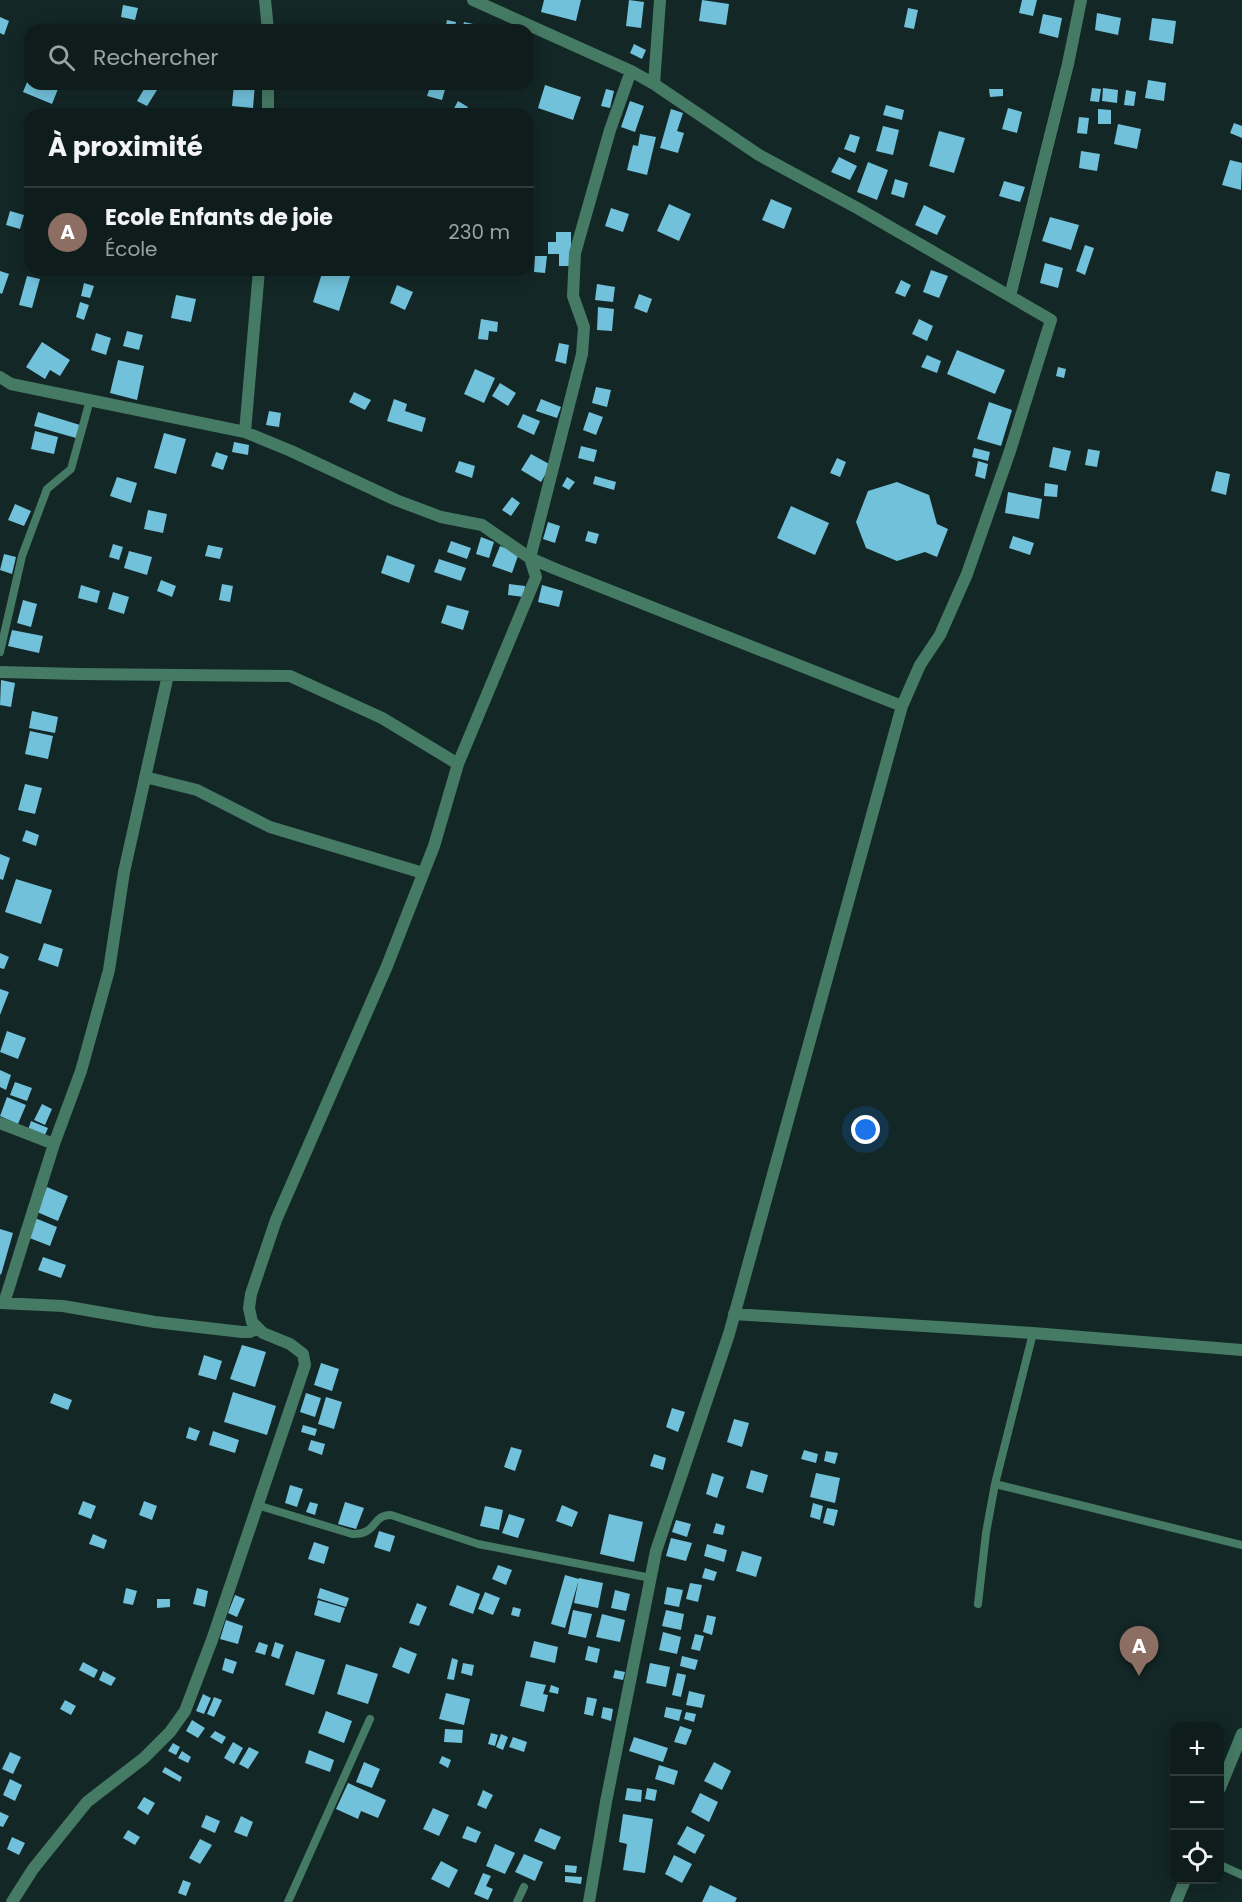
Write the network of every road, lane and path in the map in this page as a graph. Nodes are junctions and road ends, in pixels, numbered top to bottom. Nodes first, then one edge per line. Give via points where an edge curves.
1 (265, 0) edge
2 (473, 0) edge
3 (660, 0) edge
4 (1081, 0) edge
5 (267, 24) edge
6 (526, 24) edge
7 (534, 27) edge
8 (631, 71) junction
9 (654, 84) junction
10 (268, 90) edge
11 (268, 108) edge
12 (259, 276) edge
13 (1010, 296) junction
14 (0, 377) edge
15 (90, 400) junction
16 (246, 432) junction
17 (530, 558) junction
18 (0, 652) edge
19 (0, 672) edge
20 (168, 675) junction
21 (902, 706) junction
22 (458, 764) junction
23 (145, 777) junction
24 (423, 873) junction
25 (0, 1123) edge
26 (54, 1144) junction
27 (2, 1303) edge
28 (734, 1314) junction
29 (258, 1328) junction
30 (1033, 1333) junction
31 (1242, 1350) edge
32 (995, 1484) junction
33 (257, 1505) junction
34 (1242, 1545) edge
35 (651, 1578) junction
36 (978, 1604) dead end
37 (370, 1719) dead end
38 (1242, 1734) edge
39 (1224, 1778) edge
40 (1224, 1867) edge
41 (1242, 1875) edge
42 (1183, 1884) edge
43 (524, 1887) dead end
44 (12, 1902) edge
45 (288, 1902) edge
46 (517, 1902) edge
47 (589, 1902) edge
48 (1176, 1902) edge

1 - 5 street
2 - 6 street
3 - 9 street
4 - 13 street
7 - 8 street
8 - 9 street
8 - 17 street via 575,253 573,296 584,327 582,354
9 - 13 street via 759,155
10 - 11 street
12 - 16 street
13 - 21 street via 1051,320 967,574
14 - 15 street via 11,384
15 - 16 street
15 - 18 lane via 71,470 47,489 22,556
16 - 17 street via 441,518 482,525
17 - 21 street
17 - 22 street via 536,577
19 - 20 street
20 - 22 street via 290,676 382,718
20 - 23 street
21 - 28 street
22 - 24 street
23 - 24 street via 197,790 270,827
23 - 26 street via 124,872 109,970 81,1071
24 - 29 street via 387,966 276,1220 251,1294 249,1308 252,1322
25 - 26 street
26 - 27 street
27 - 29 street via 63,1306 242,1332
28 - 30 street
28 - 35 street via 656,1551
29 - 33 street via 303,1354 305,1365
30 - 31 street
30 - 32 lane
32 - 34 lane
32 - 36 lane
33 - 35 lane via 352,1534 369,1531 378,1518 391,1515 478,1544
33 - 44 street via 185,1711 144,1758 87,1802
35 - 47 street
37 - 45 lane
38 - 39 street
40 - 41 lane
42 - 48 street
43 - 46 lane

